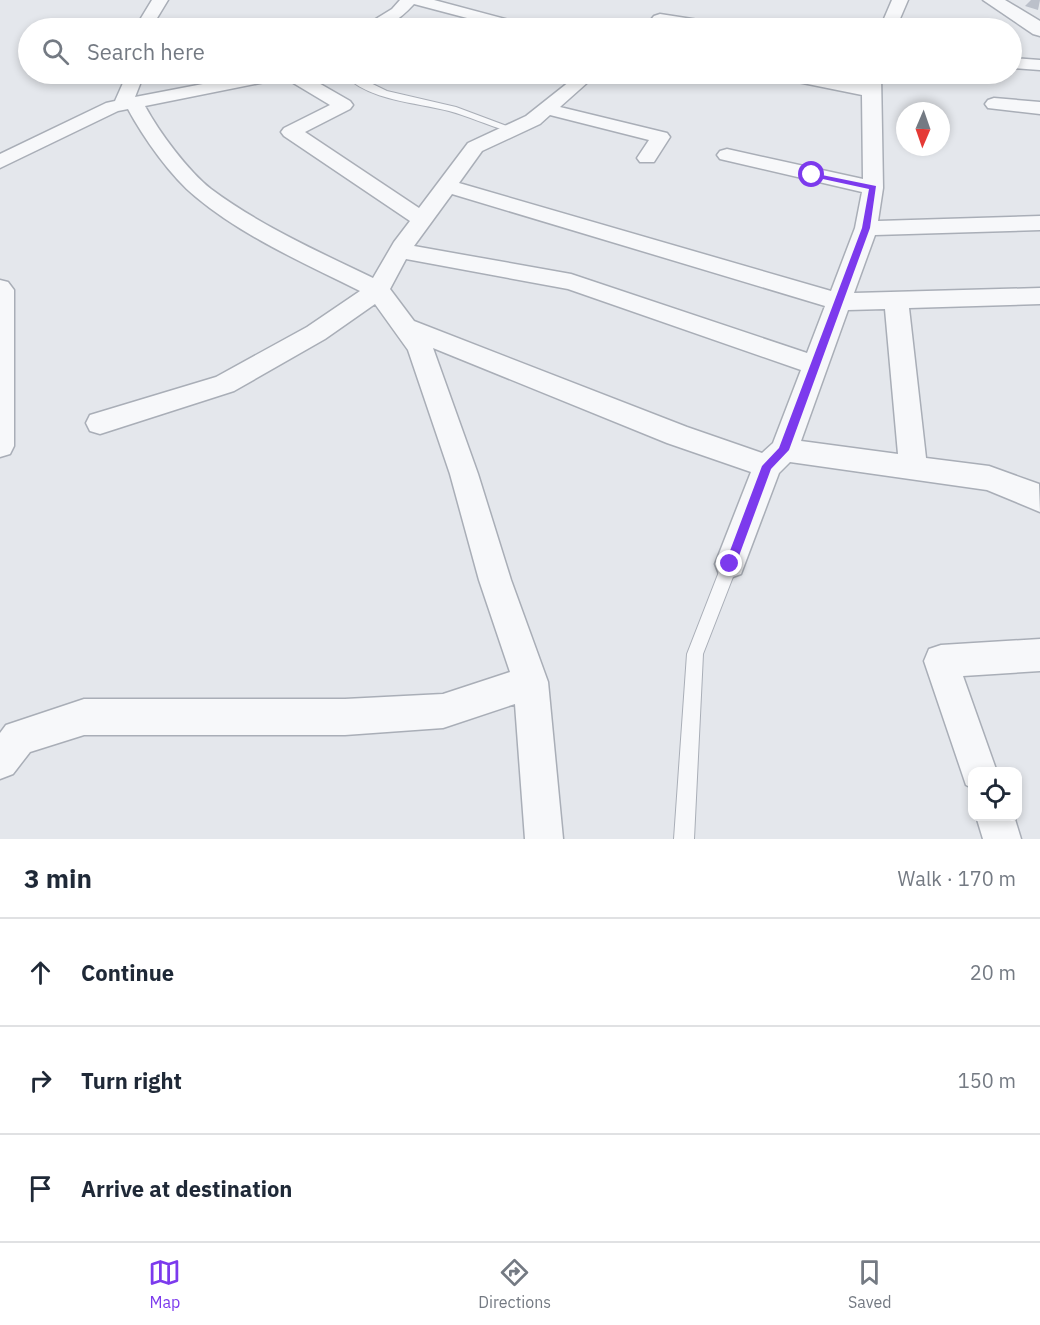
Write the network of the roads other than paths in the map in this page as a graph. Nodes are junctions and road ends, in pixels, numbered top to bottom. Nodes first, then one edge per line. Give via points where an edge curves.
1 (160, 0) edge
2 (409, 0) edge
3 (416, 0) edge
4 (900, 0) edge
5 (992, 0) edge
6 (149, 18) edge
7 (388, 18) edge
8 (484, 18) edge
9 (892, 18) edge
10 (1021, 18) edge
11 (1022, 19) edge
12 (1040, 30) edge
13 (1022, 64) edge
14 (1040, 65) edge
15 (133, 84) edge
16 (229, 84) edge
17 (308, 84) edge
18 (360, 84) edge
19 (577, 84) edge
20 (872, 84) edge
21 (128, 104) junction
22 (994, 104) dead end
23 (1040, 108) edge
24 (546, 109) junction
25 (510, 129) junction
26 (727, 155) dead end
27 (647, 158) dead end
28 (0, 162) edge
29 (448, 186) junction
30 (873, 188) junction
31 (423, 220) junction
32 (1040, 223) edge
33 (866, 228) junction
34 (400, 251) junction
35 (0, 288) edge
36 (378, 290) junction
37 (1040, 296) edge
38 (896, 299) junction
39 (838, 303) junction
40 (404, 327) junction
41 (815, 365) junction
42 (100, 423) dead end
43 (0, 446) edge
44 (775, 458) junction
45 (913, 467) junction
46 (1036, 491) edge
47 (730, 564) joint
48 (1040, 655) edge
49 (531, 682) junction
50 (0, 761) edge
51 (978, 767) edge
52 (996, 821) edge
53 (544, 839) edge
54 (684, 839) edge
55 (1002, 839) edge

1 - 6 street
2 - 7 street
3 - 8 street
4 - 9 street
5 - 10 street
11 - 12 street
13 - 14 street
15 - 21 street
16 - 21 street
17 - 31 street via 344,105 291,132
18 - 25 lane
19 - 24 street
20 - 30 street
21 - 28 street via 113,106
21 - 36 street via 202,192 273,239
22 - 23 street
24 - 25 street via 533,120
24 - 27 street via 660,137
25 - 29 street via 475,147
26 - 30 street
29 - 31 street
29 - 39 street
30 - 33 street
31 - 34 street
32 - 33 street
33 - 39 street
34 - 36 street
34 - 41 street via 571,282
35 - 43 street
36 - 40 street
36 - 42 street via 316,333 225,384
37 - 38 street
38 - 39 street
38 - 45 street
39 - 41 street
40 - 44 street via 677,435
40 - 49 street via 420,348
41 - 44 street
44 - 45 street
44 - 47 street
45 - 46 street via 989,478
47 - 54 lane via 695,654
48 - 51 street via 941,661
49 - 50 street via 443,711 345,717 84,717 19,738
49 - 53 street
52 - 55 street

